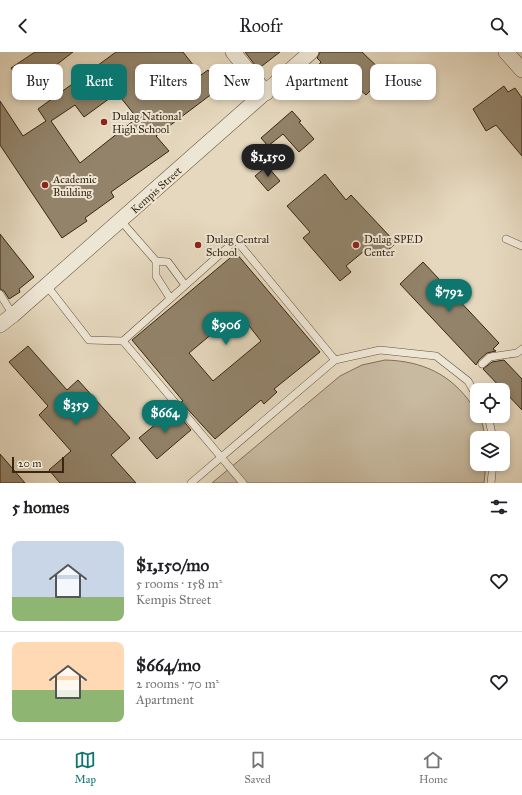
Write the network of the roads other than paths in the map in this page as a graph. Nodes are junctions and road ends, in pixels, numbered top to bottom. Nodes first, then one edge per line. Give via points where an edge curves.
1 (233, 52) edge
2 (311, 52) edge
3 (506, 52) edge
4 (522, 70) edge
5 (266, 92) junction
6 (121, 221) junction
7 (506, 239) dead end
8 (522, 246) edge
9 (156, 262) junction
10 (185, 285) junction
11 (46, 286) junction
12 (0, 294) edge
13 (170, 298) junction
14 (13, 315) junction
15 (0, 325) edge
16 (123, 341) junction
17 (522, 349) edge
18 (335, 360) junction
19 (482, 364) dead end
20 (470, 385) edge
21 (220, 457) junction
22 (492, 471) edge
23 (192, 483) edge
24 (243, 483) edge
25 (491, 483) edge

1 - 5 street
2 - 5 street, Kempis Street
3 - 4 street
5 - 6 street, Kempis Street
6 - 9 lane
6 - 11 street, Kempis Street
7 - 8 lane
9 - 10 lane via 168,262
9 - 13 lane via 156,276
10 - 13 lane
10 - 18 lane via 236,240
11 - 14 street, Kempis Street
11 - 16 lane via 89,340
12 - 14 lane
13 - 16 lane
14 - 15 street, Kempis Street
16 - 21 lane
17 - 19 lane via 518,353 490,357
18 - 20 lane via 380,350 436,356
18 - 21 lane
21 - 23 lane
21 - 24 lane
22 - 25 lane

